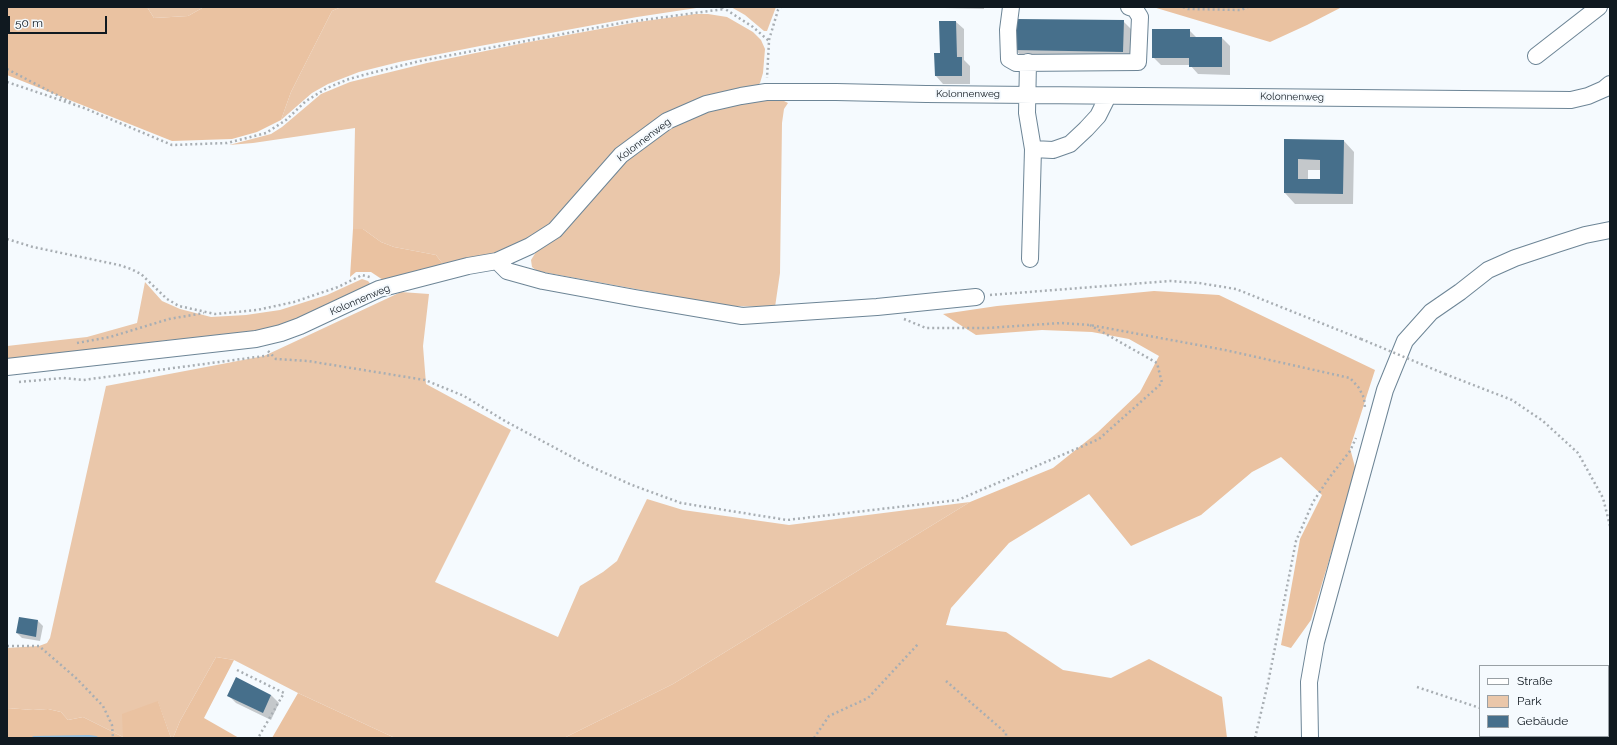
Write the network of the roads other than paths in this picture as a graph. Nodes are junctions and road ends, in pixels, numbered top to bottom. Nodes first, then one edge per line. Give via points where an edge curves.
1 (1011, 7) edge
2 (1129, 7) edge
3 (1599, 7) edge
4 (1536, 56) dead end
5 (1028, 62) junction
6 (1610, 84) edge
7 (1027, 95) junction
8 (1108, 96) junction
9 (1034, 149) junction
10 (1610, 230) edge
11 (1586, 235) junction
12 (1610, 235) edge
13 (1030, 259) dead end
14 (497, 261) junction
15 (976, 297) road end
16 (7, 367) edge
17 (1310, 738) edge

1 - 5 street via 1008,30 1009,58 1016,63
2 - 5 street via 1135,9 1140,17 1138,62
3 - 4 street
5 - 7 street
6 - 8 street, Kolonnenweg via 1588,96 1571,100
7 - 8 street, Kolonnenweg
7 - 9 street via 1027,113
7 - 14 street, Kolonnenweg via 766,92 706,104 667,121 621,155 555,230 530,246
8 - 9 street via 1098,116 1070,144 1053,150
9 - 13 street
10 - 11 street
11 - 12 street
11 - 17 street via 1515,258 1488,270 1431,312 1406,341 1385,390 1316,642 1309,682
14 - 15 street via 507,271 542,281 742,316
14 - 16 street, Kolonnenweg via 379,289 281,334

